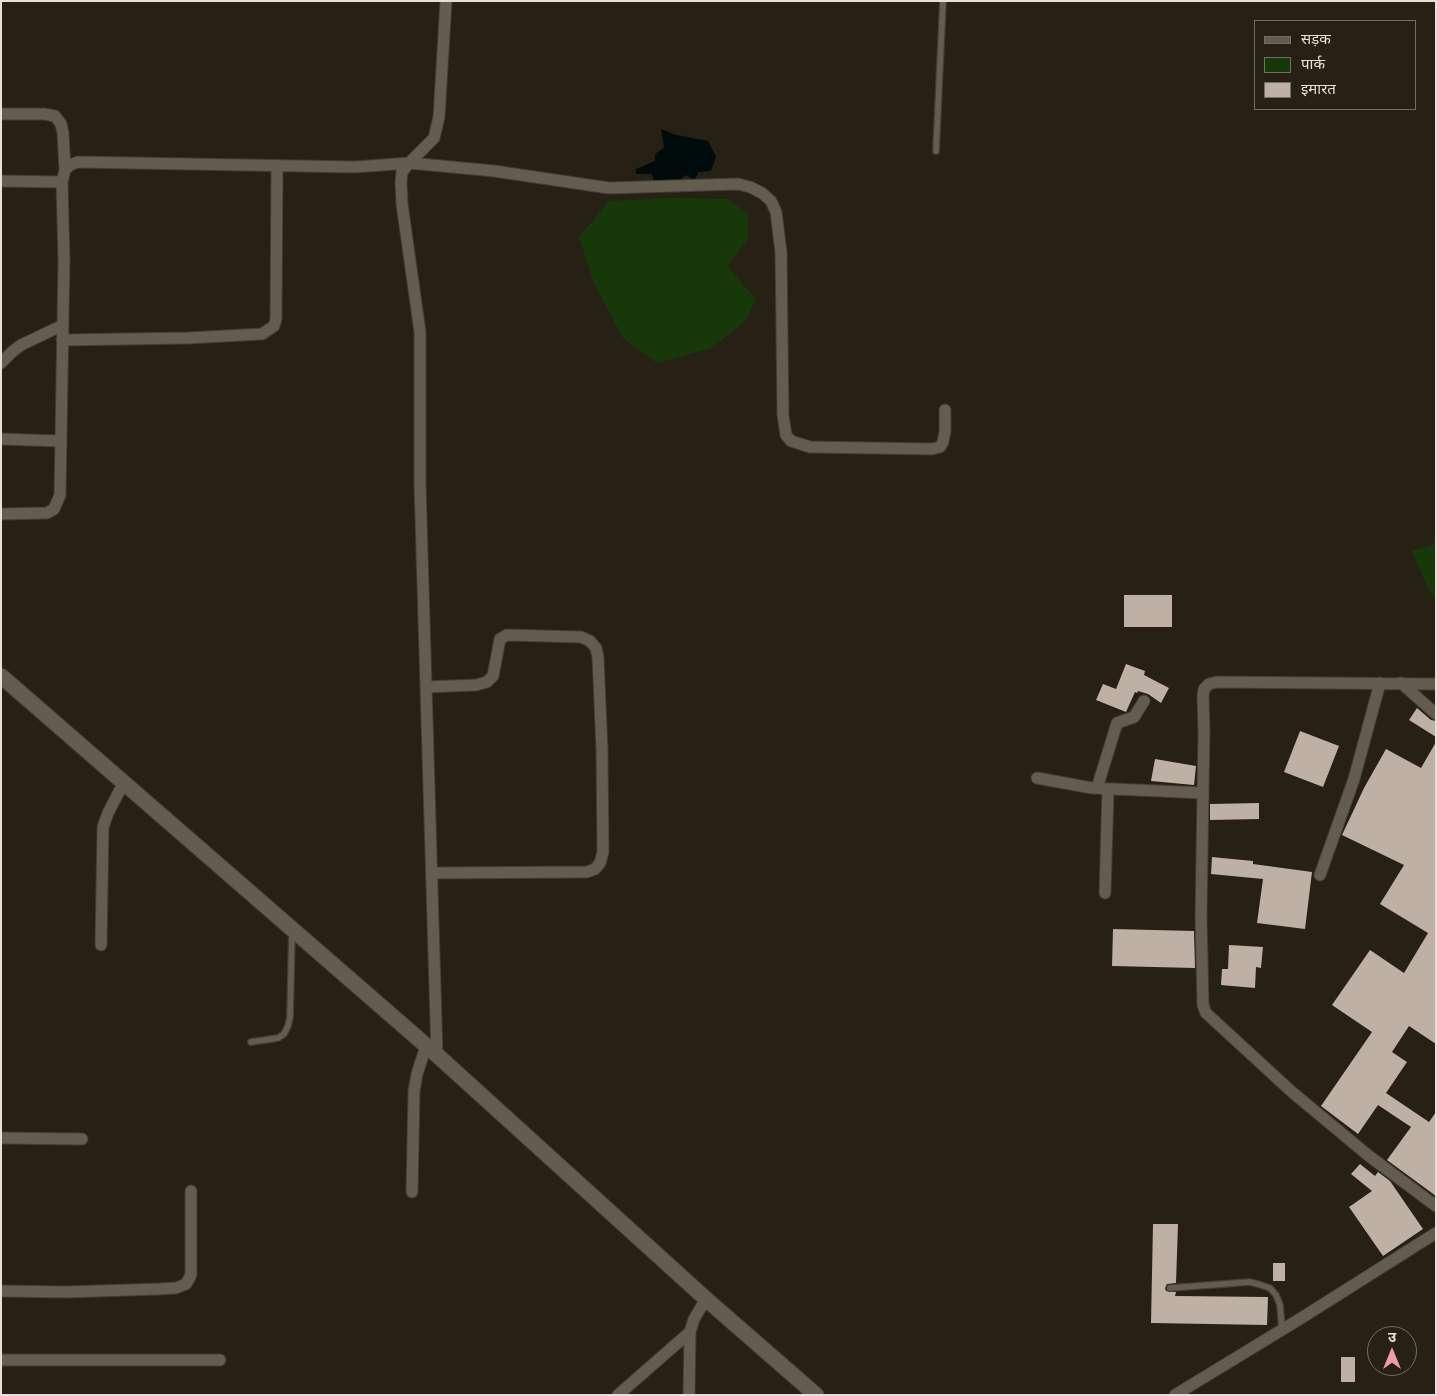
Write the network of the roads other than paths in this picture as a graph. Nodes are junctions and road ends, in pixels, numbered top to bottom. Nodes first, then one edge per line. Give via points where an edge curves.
1 (446, 1) edge
2 (943, 1) edge
3 (1, 114) edge
4 (936, 151) dead end
5 (409, 162) junction
6 (277, 167) junction
7 (64, 176) junction
8 (1, 181) edge
9 (63, 325) junction
10 (62, 340) junction
11 (1, 363) edge
12 (945, 410) dead end
13 (1, 439) edge
14 (60, 441) junction
15 (1, 514) edge
16 (1, 676) edge
17 (1380, 683) junction
18 (1401, 683) junction
19 (1436, 684) edge
20 (426, 687) junction
21 (1144, 701) dead end
22 (1436, 714) edge
23 (1037, 778) dead end
24 (123, 784) junction
25 (1102, 789) junction
26 (1203, 793) junction
27 (432, 873) junction
28 (1320, 875) dead end
29 (1105, 893) dead end
30 (292, 929) junction
31 (101, 945) dead end
32 (251, 1042) dead end
33 (431, 1050) junction
34 (1, 1138) edge
35 (82, 1139) dead end
36 (191, 1191) dead end
37 (412, 1192) dead end
38 (1436, 1206) edge
39 (1436, 1233) edge
40 (1170, 1288) dead end
41 (1, 1291) edge
42 (706, 1299) junction
43 (1282, 1330) junction
44 (690, 1332) junction
45 (1, 1360) edge
46 (220, 1360) dead end
47 (618, 1395) edge
48 (689, 1395) edge
49 (816, 1395) edge
50 (1174, 1395) edge

1 - 5 street via 439,117 434,138
2 - 4 lane
3 - 7 street via 55,116 63,133
5 - 6 street via 355,167
5 - 12 street via 609,188 738,184 762,193 776,212 780,252 782,397 786,435 791,441 810,447 932,449 940,447 943,442
5 - 20 street via 402,172 401,182 420,332 420,485
6 - 7 street via 78,162 70,165
6 - 10 street via 274,326 262,334
7 - 8 street
7 - 9 street
9 - 10 street
9 - 11 street via 21,345
10 - 14 street
13 - 14 street
14 - 15 street via 60,495 54,509 47,513
16 - 24 street
17 - 18 street
17 - 26 street via 1209,684 1203,696
17 - 28 street via 1354,779
18 - 19 street
18 - 22 street
20 - 27 street
20 - 27 street via 486,682 493,676 500,639 507,635 581,637 596,648 598,657 603,852 600,863 587,872
21 - 25 street via 1134,717 1117,723
23 - 25 street
24 - 30 street
24 - 31 street via 104,827
25 - 26 street
25 - 29 street
26 - 38 street via 1201,917 1203,1005 1206,1013 1292,1092
27 - 33 street
30 - 32 lane via 288,1026 278,1038
30 - 33 street
33 - 37 street via 417,1074 414,1091
33 - 42 street
34 - 35 street
36 - 41 street via 191,1274 186,1284 159,1289
39 - 43 street
40 - 43 lane via 1261,1284 1276,1295
42 - 44 street
42 - 49 street
43 - 50 street
44 - 47 street
44 - 48 street
45 - 46 street

